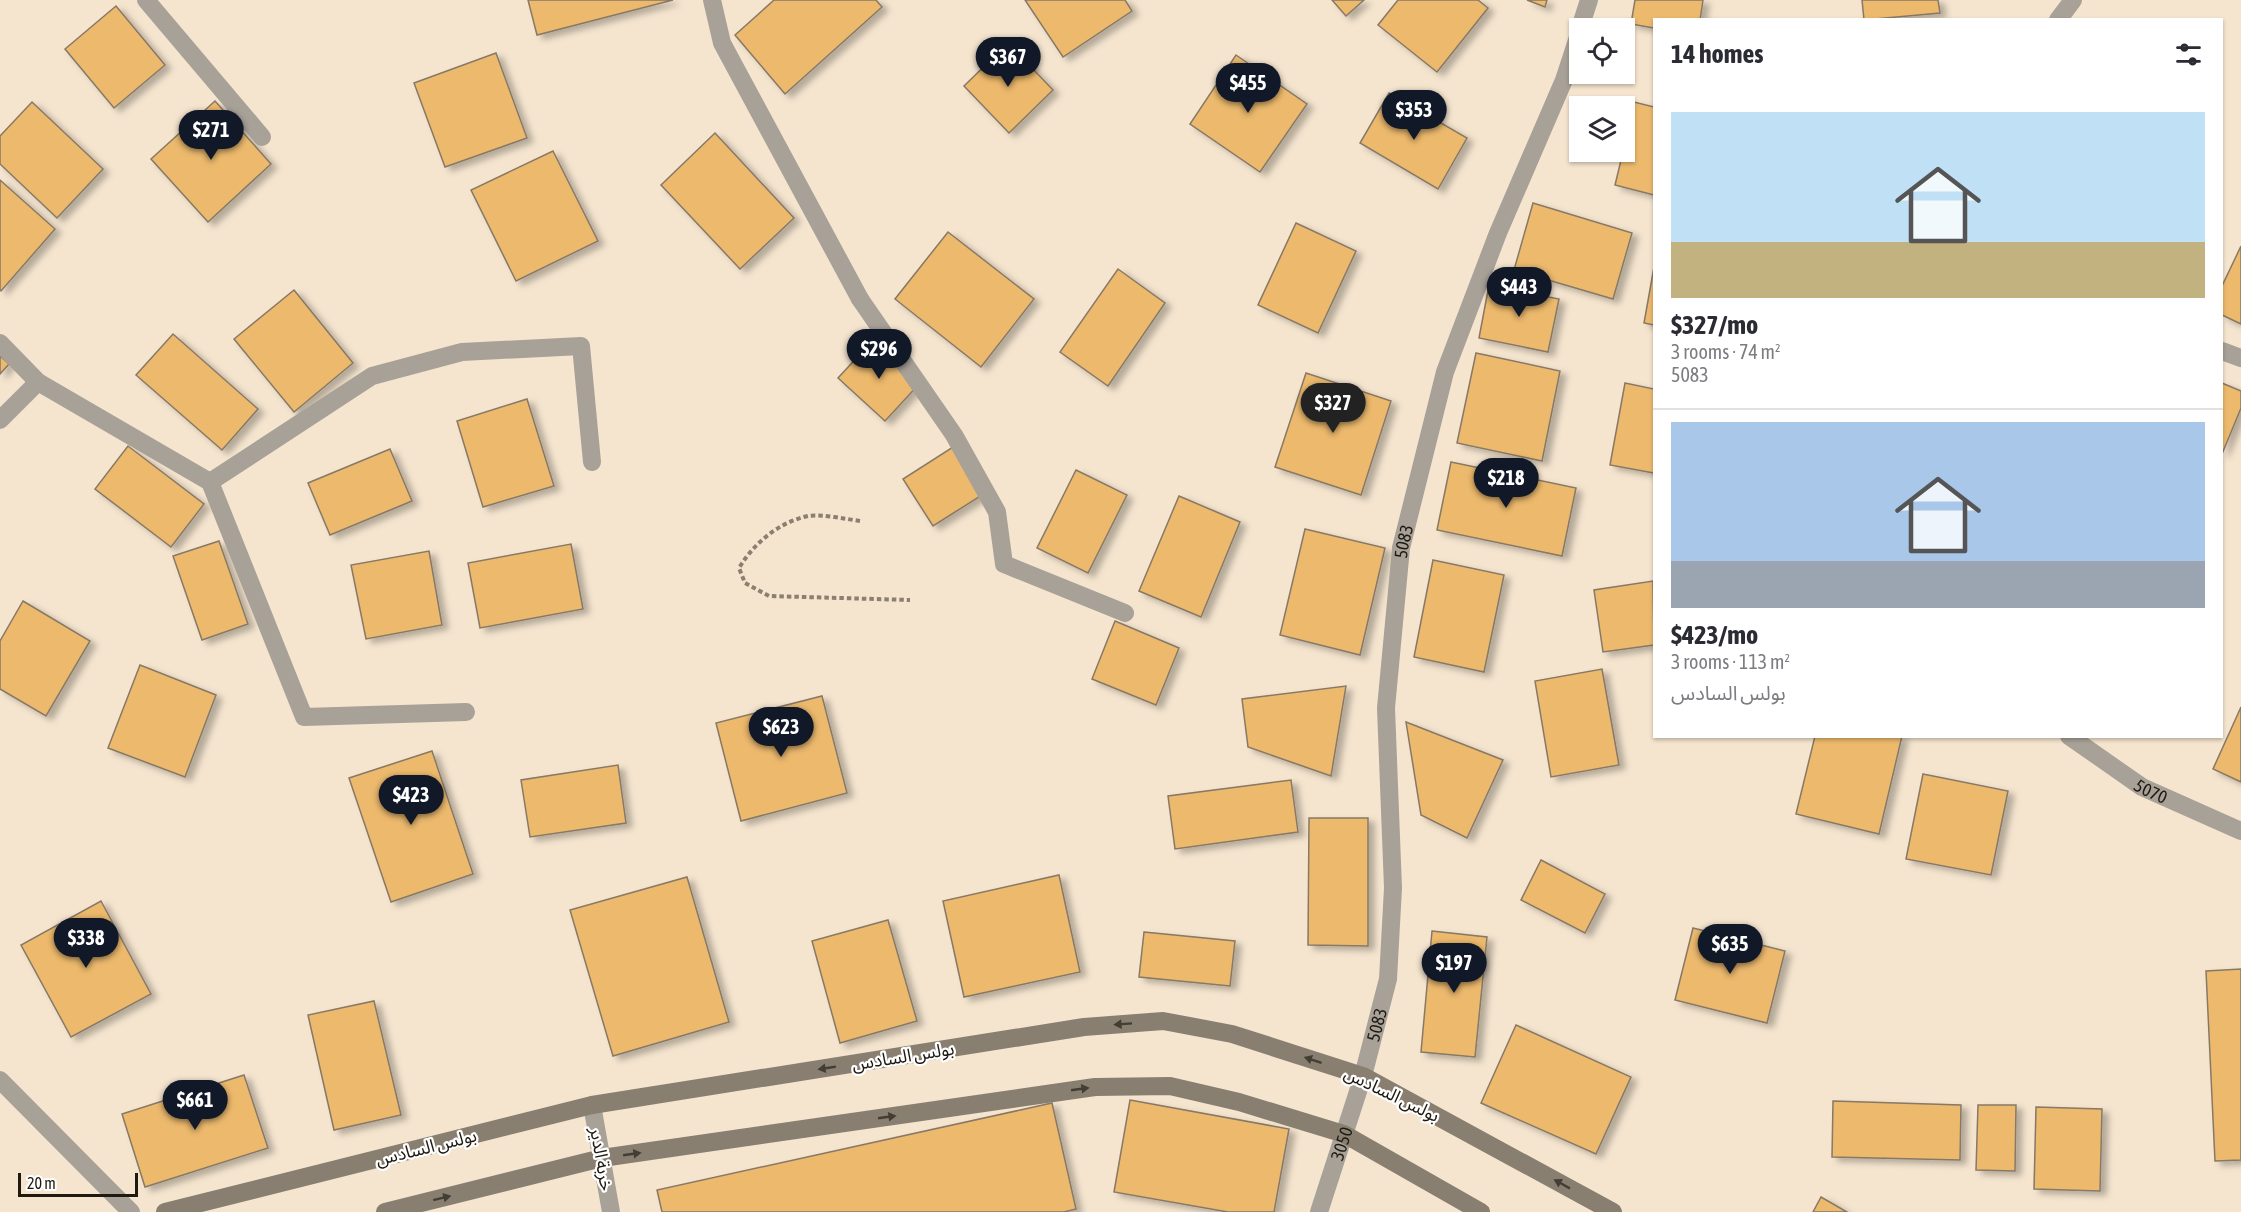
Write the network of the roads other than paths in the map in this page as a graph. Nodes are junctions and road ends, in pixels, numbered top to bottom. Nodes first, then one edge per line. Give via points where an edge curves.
1 (146, 0) edge
2 (712, 0) edge
3 (1590, 0) edge
4 (2073, 0) edge
5 (1584, 18) edge
6 (2060, 18) edge
7 (1569, 64) edge
8 (262, 137) dead end
9 (0, 343) edge
10 (2223, 351) edge
11 (2241, 358) edge
12 (38, 382) junction
13 (0, 420) edge
14 (592, 462) dead end
15 (210, 482) junction
16 (1125, 613) dead end
17 (466, 712) dead end
18 (2071, 738) edge
19 (2241, 831) edge
20 (1364, 1076) junction
21 (0, 1080) edge
22 (592, 1105) junction
23 (1344, 1134) junction
24 (602, 1158) junction
25 (131, 1212) edge
26 (165, 1212) edge
27 (385, 1212) edge
28 (611, 1212) edge
29 (1319, 1212) edge
30 (1481, 1212) edge
31 (1613, 1212) edge

1 - 8 street
2 - 16 street via 722,43 860,299 954,435 997,512 1004,564
3 - 5 street, 5083
4 - 6 street
7 - 20 street, 5083 via 1445,372 1401,548 1386,708 1393,888 1388,979
9 - 12 street
10 - 11 street
12 - 13 street
12 - 15 street
14 - 15 street via 581,346 462,351 372,376
15 - 17 street via 304,717
18 - 19 street, 5070 via 2142,788
20 -> 22 street, بولس السادس via 1232,1034 1163,1021 1084,1027
20 - 23 street, 3050
31 -> 20 street, بولس السادس
21 - 25 street
22 - 24 street, خربة الدير
22 - 26 street, بولس السادس
24 -> 23 street via 1095,1086 1170,1086
23 - 29 street, 3050
23 - 30 street
27 -> 24 street
24 - 28 street, خربة الدير

